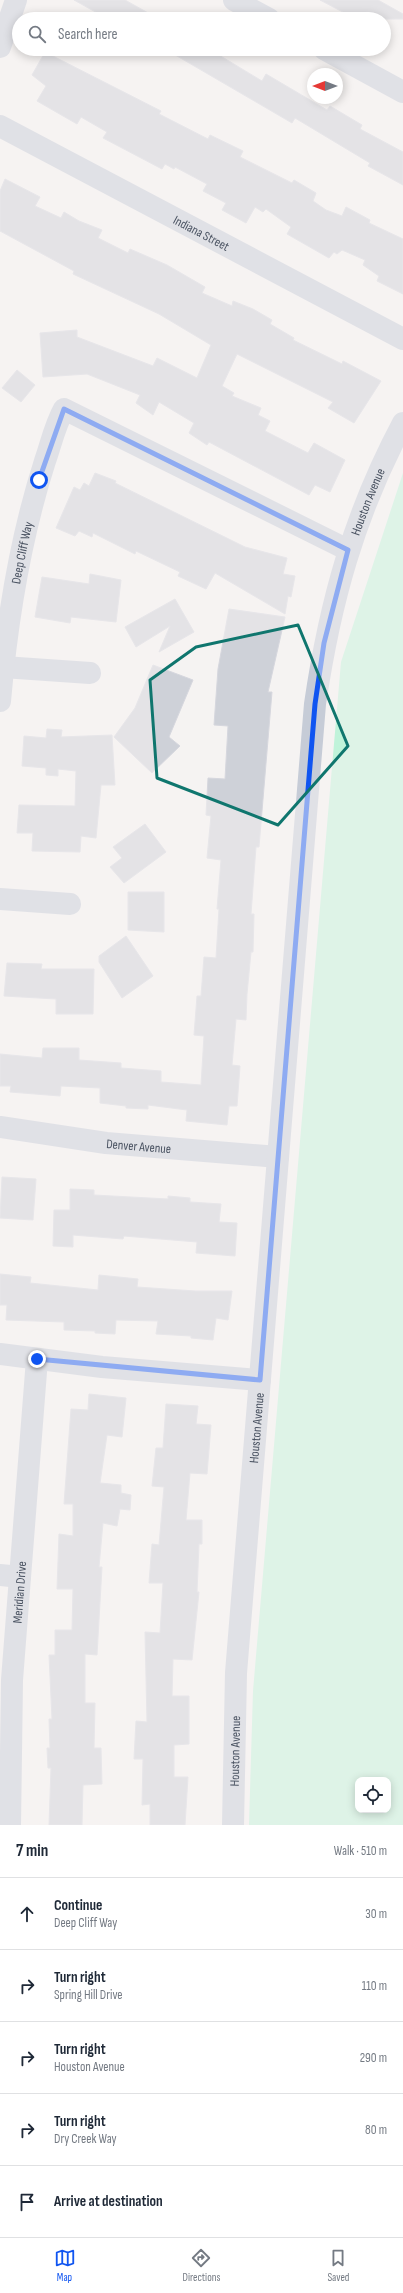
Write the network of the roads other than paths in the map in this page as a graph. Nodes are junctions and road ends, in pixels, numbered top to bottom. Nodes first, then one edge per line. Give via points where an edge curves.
1 (16, 0) edge
2 (234, 0) edge
3 (256, 12) edge
4 (0, 47) edge
5 (337, 56) edge
6 (403, 92) edge
7 (0, 126) edge
8 (403, 339) edge
9 (403, 423) edge
10 (348, 550) junction
11 (3, 667) junction
12 (90, 674) dead end
13 (0, 701) edge
14 (0, 899) edge
15 (70, 904) dead end
16 (0, 1127) edge
17 (278, 1158) junction
18 (0, 1354) edge
19 (37, 1359) junction
20 (260, 1380) junction
21 (10, 1576) edge
22 (10, 1825) edge
23 (233, 1825) edge

1 - 4 street
2 - 3 street
5 - 6 street
7 - 8 street, Indiana Street
9 - 10 street, Houston Avenue via 368,496
10 - 11 street, Deep Cliff Way via 64,409 39,480 23,541
10 - 17 street, Houston Avenue via 324,643 315,704
11 - 12 street
11 - 13 street, Deep Cliff Way
14 - 15 street
16 - 17 street, Denver Avenue via 106,1143
17 - 20 street, Houston Avenue
18 - 19 street
19 - 20 street
19 - 21 street, Meridian Drive
20 - 23 street, Houston Avenue via 236,1673
21 - 22 street, Meridian Drive

